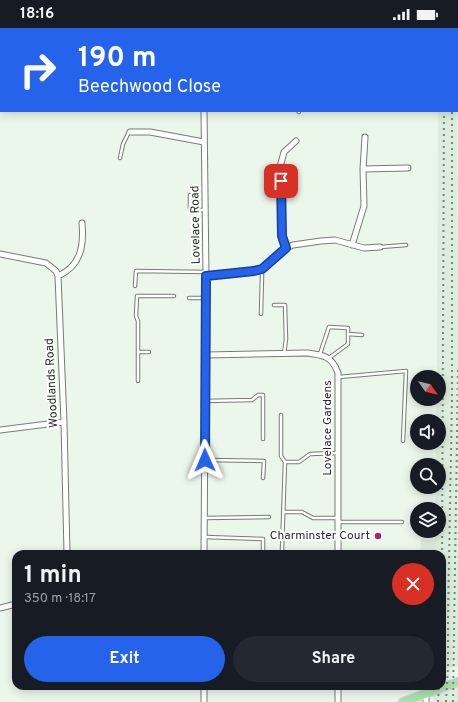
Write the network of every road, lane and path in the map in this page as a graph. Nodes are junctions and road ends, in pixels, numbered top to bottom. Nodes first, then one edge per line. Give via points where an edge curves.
1 (204, 112) edge
2 (130, 132) joint
3 (366, 137) dead end
4 (296, 141) dead end
5 (204, 142) junction
6 (120, 158) dead end
7 (408, 168) dead end
8 (363, 169) junction
9 (190, 195) dead end
10 (206, 210) junction
11 (82, 223) dead end
12 (352, 245) junction
13 (406, 245) dead end
14 (380, 247) joint
15 (286, 248) junction
16 (0, 254) edge
17 (260, 269) junction
18 (206, 274) junction
19 (58, 276) junction
20 (135, 286) dead end
21 (174, 296) dead end
22 (190, 298) dead end
23 (206, 298) junction
24 (274, 305) dead end
25 (261, 314) dead end
26 (348, 334) junction
27 (362, 335) dead end
28 (138, 352) junction
29 (149, 352) dead end
30 (284, 354) junction
31 (206, 355) junction
32 (320, 355) junction
33 (329, 358) junction
34 (338, 378) junction
35 (138, 381) dead end
36 (205, 401) junction
37 (281, 415) dead end
38 (64, 422) junction
39 (0, 430) edge
40 (263, 439) dead end
41 (403, 441) dead end
42 (339, 453) junction
43 (205, 460) junction
44 (285, 462) junction
45 (263, 478) dead end
46 (283, 512) junction
47 (269, 517) dead end
48 (205, 518) junction
49 (338, 520) junction
50 (402, 522) dead end
51 (205, 538) junction
52 (68, 550) edge
53 (204, 550) edge
54 (263, 550) edge
55 (282, 550) dead end
56 (338, 550) edge
57 (12, 605) edge
58 (0, 608) edge
59 (458, 682) edge
60 (446, 688) edge
61 (204, 690) edge
62 (338, 690) edge
63 (442, 690) edge
64 (426, 698) edge
65 (204, 702) edge
66 (338, 702) edge
67 (402, 702) edge

1 - 5 street, Lovelace Road
2 - 5 street via 150,132
2 - 6 lane via 123,144
3 - 8 street
4 - 15 street via 284,152 280,167 282,236
5 - 10 street, Lovelace Road
7 - 8 street
8 - 12 street via 364,206
9 - 10 lane via 190,210
10 - 18 street, Lovelace Road
11 - 19 street via 83,237 79,256 72,268
12 - 14 street via 364,248
12 - 15 street via 335,240 321,240
13 - 14 lane
15 - 17 street
16 - 19 street via 46,263
17 - 18 street
17 - 25 lane
18 - 20 lane via 136,270
18 - 23 street, Lovelace Road
19 - 38 street, Woodlands Road
21 - 28 lane via 137,296
22 - 23 lane
23 - 31 street, Lovelace Road
24 - 30 lane via 285,305
26 - 27 lane
26 - 32 lane via 348,328 329,327
26 - 33 lane via 348,344
28 - 29 lane
28 - 35 lane
30 - 31 street
30 - 32 street
31 - 36 street, Lovelace Road
32 - 33 street
33 - 34 street, Lovelace Gardens via 336,366
34 - 41 lane via 406,371
34 - 42 street, Lovelace Gardens
36 - 40 lane via 252,400 258,395 263,395
36 - 43 street, Lovelace Road
37 - 44 lane via 281,456
38 - 39 street
38 - 52 street, Woodlands Road
42 - 44 lane via 310,454 299,462
42 - 49 street, Lovelace Gardens
43 - 45 lane via 264,461
43 - 48 street, Lovelace Road
44 - 46 lane
46 - 49 lane via 302,512 313,518
46 - 55 lane
47 - 48 lane
48 - 51 street, Lovelace Road
49 - 50 lane
49 - 56 street, Lovelace Gardens
51 - 53 street, Lovelace Road
51 - 54 lane via 263,539
57 - 58 street
59 - 60 main road
61 - 65 street
62 - 66 street
63 - 64 main road
64 - 67 main road

